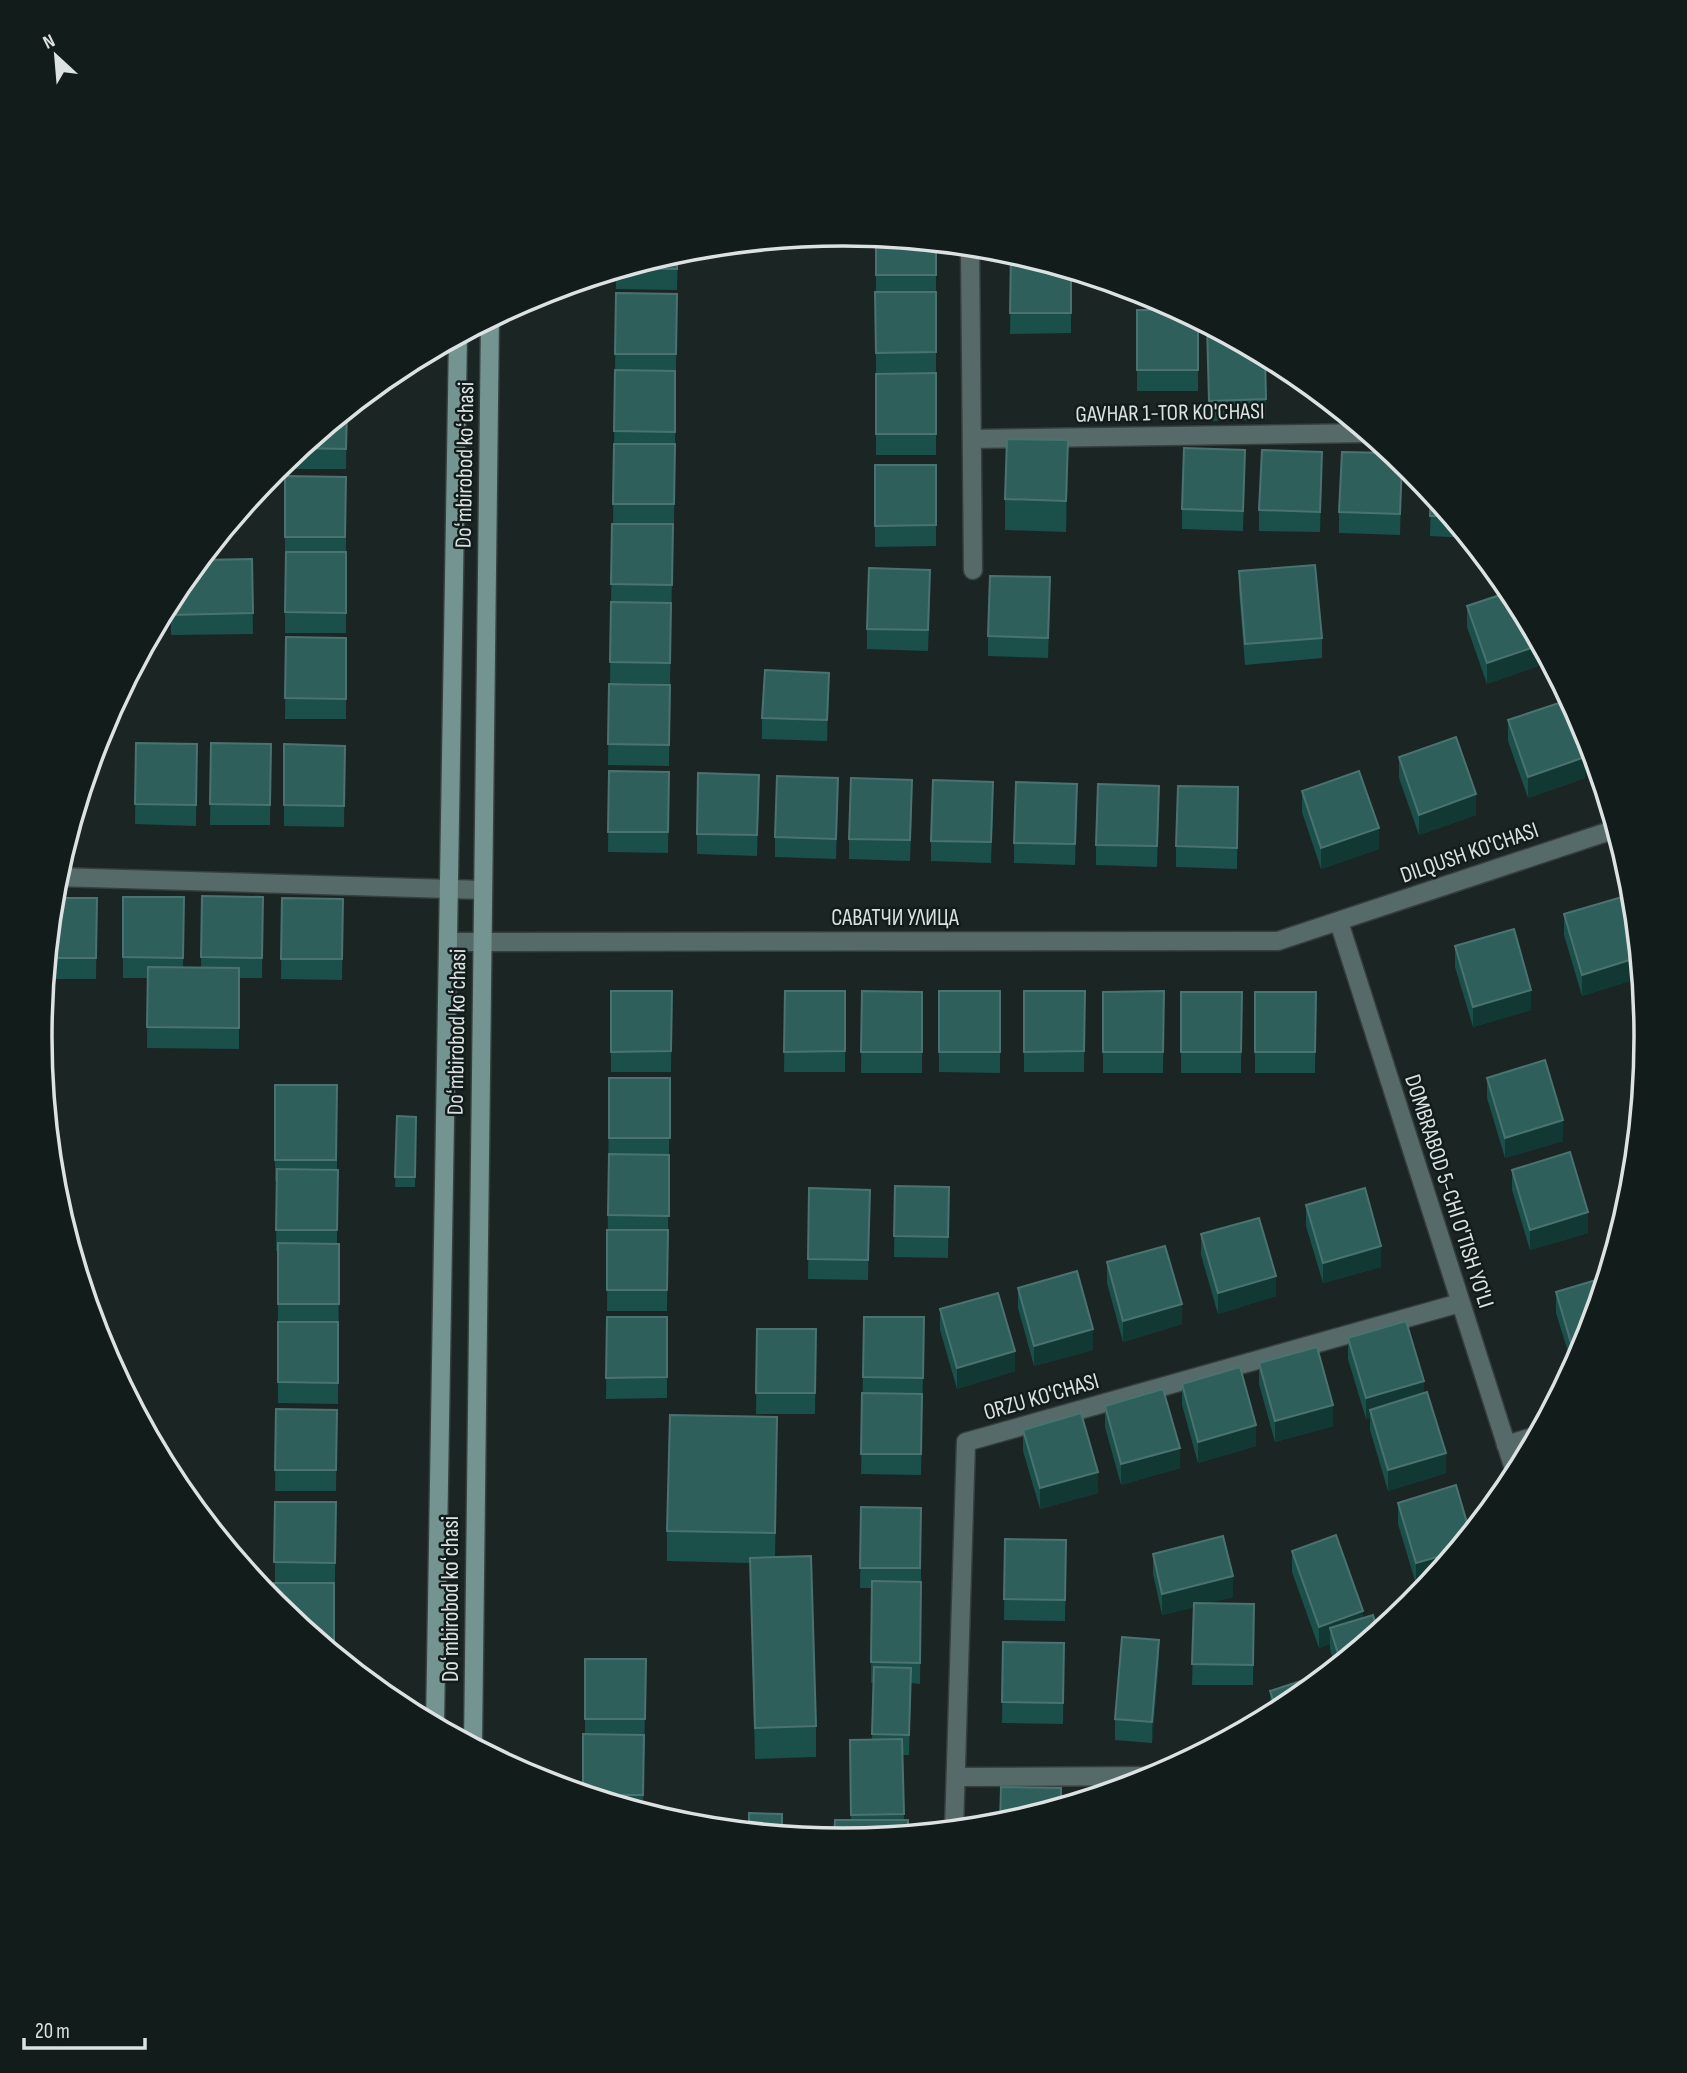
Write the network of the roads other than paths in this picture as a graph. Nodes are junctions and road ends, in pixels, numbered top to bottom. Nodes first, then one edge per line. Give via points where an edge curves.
1 (970, 256) edge
2 (490, 329) edge
3 (458, 346) edge
4 (1354, 433) edge
5 (972, 439) junction
6 (973, 570) dead end
7 (1608, 832) edge
8 (69, 877) edge
9 (451, 888) junction
10 (482, 890) junction
11 (1339, 922) junction
12 (449, 942) junction
13 (482, 942) junction
14 (1460, 1303) junction
15 (1524, 1440) edge
16 (1506, 1445) junction
17 (1511, 1460) edge
18 (435, 1714) edge
19 (473, 1735) edge
20 (1123, 1776) edge
21 (956, 1777) junction
22 (954, 1820) edge

1 - 5 street
2 - 10 main road, Doʻmbirobod koʻchasi
3 - 9 main road, Doʻmbirobod koʻchasi
4 - 5 street, GAVHAR 1-TOR KO'CHASI
5 - 6 street
7 - 11 street, DILQUSH KO'CHASI
8 - 9 street
9 - 10 street
9 - 12 main road, Doʻmbirobod koʻchasi
10 - 13 main road, Doʻmbirobod koʻchasi
11 - 13 street, САВАТЧИ УЛИЦА via 1278,941
11 - 14 street, DOMBRABOD 5-CHI O'TISH YO'LI
12 - 13 street, САВАТЧИ УЛИЦА
12 - 18 main road, Doʻmbirobod koʻchasi
13 - 19 main road, Doʻmbirobod koʻchasi
14 - 16 street, DOMBRABOD 5-CHI O'TISH YO'LI
14 - 21 street, ORZU KO'CHASI via 966,1442
15 - 16 street
16 - 17 street, DOMBRABOD 5-CHI O'TISH YO'LI
20 - 21 street
21 - 22 street, ORZU KO'CHASI

